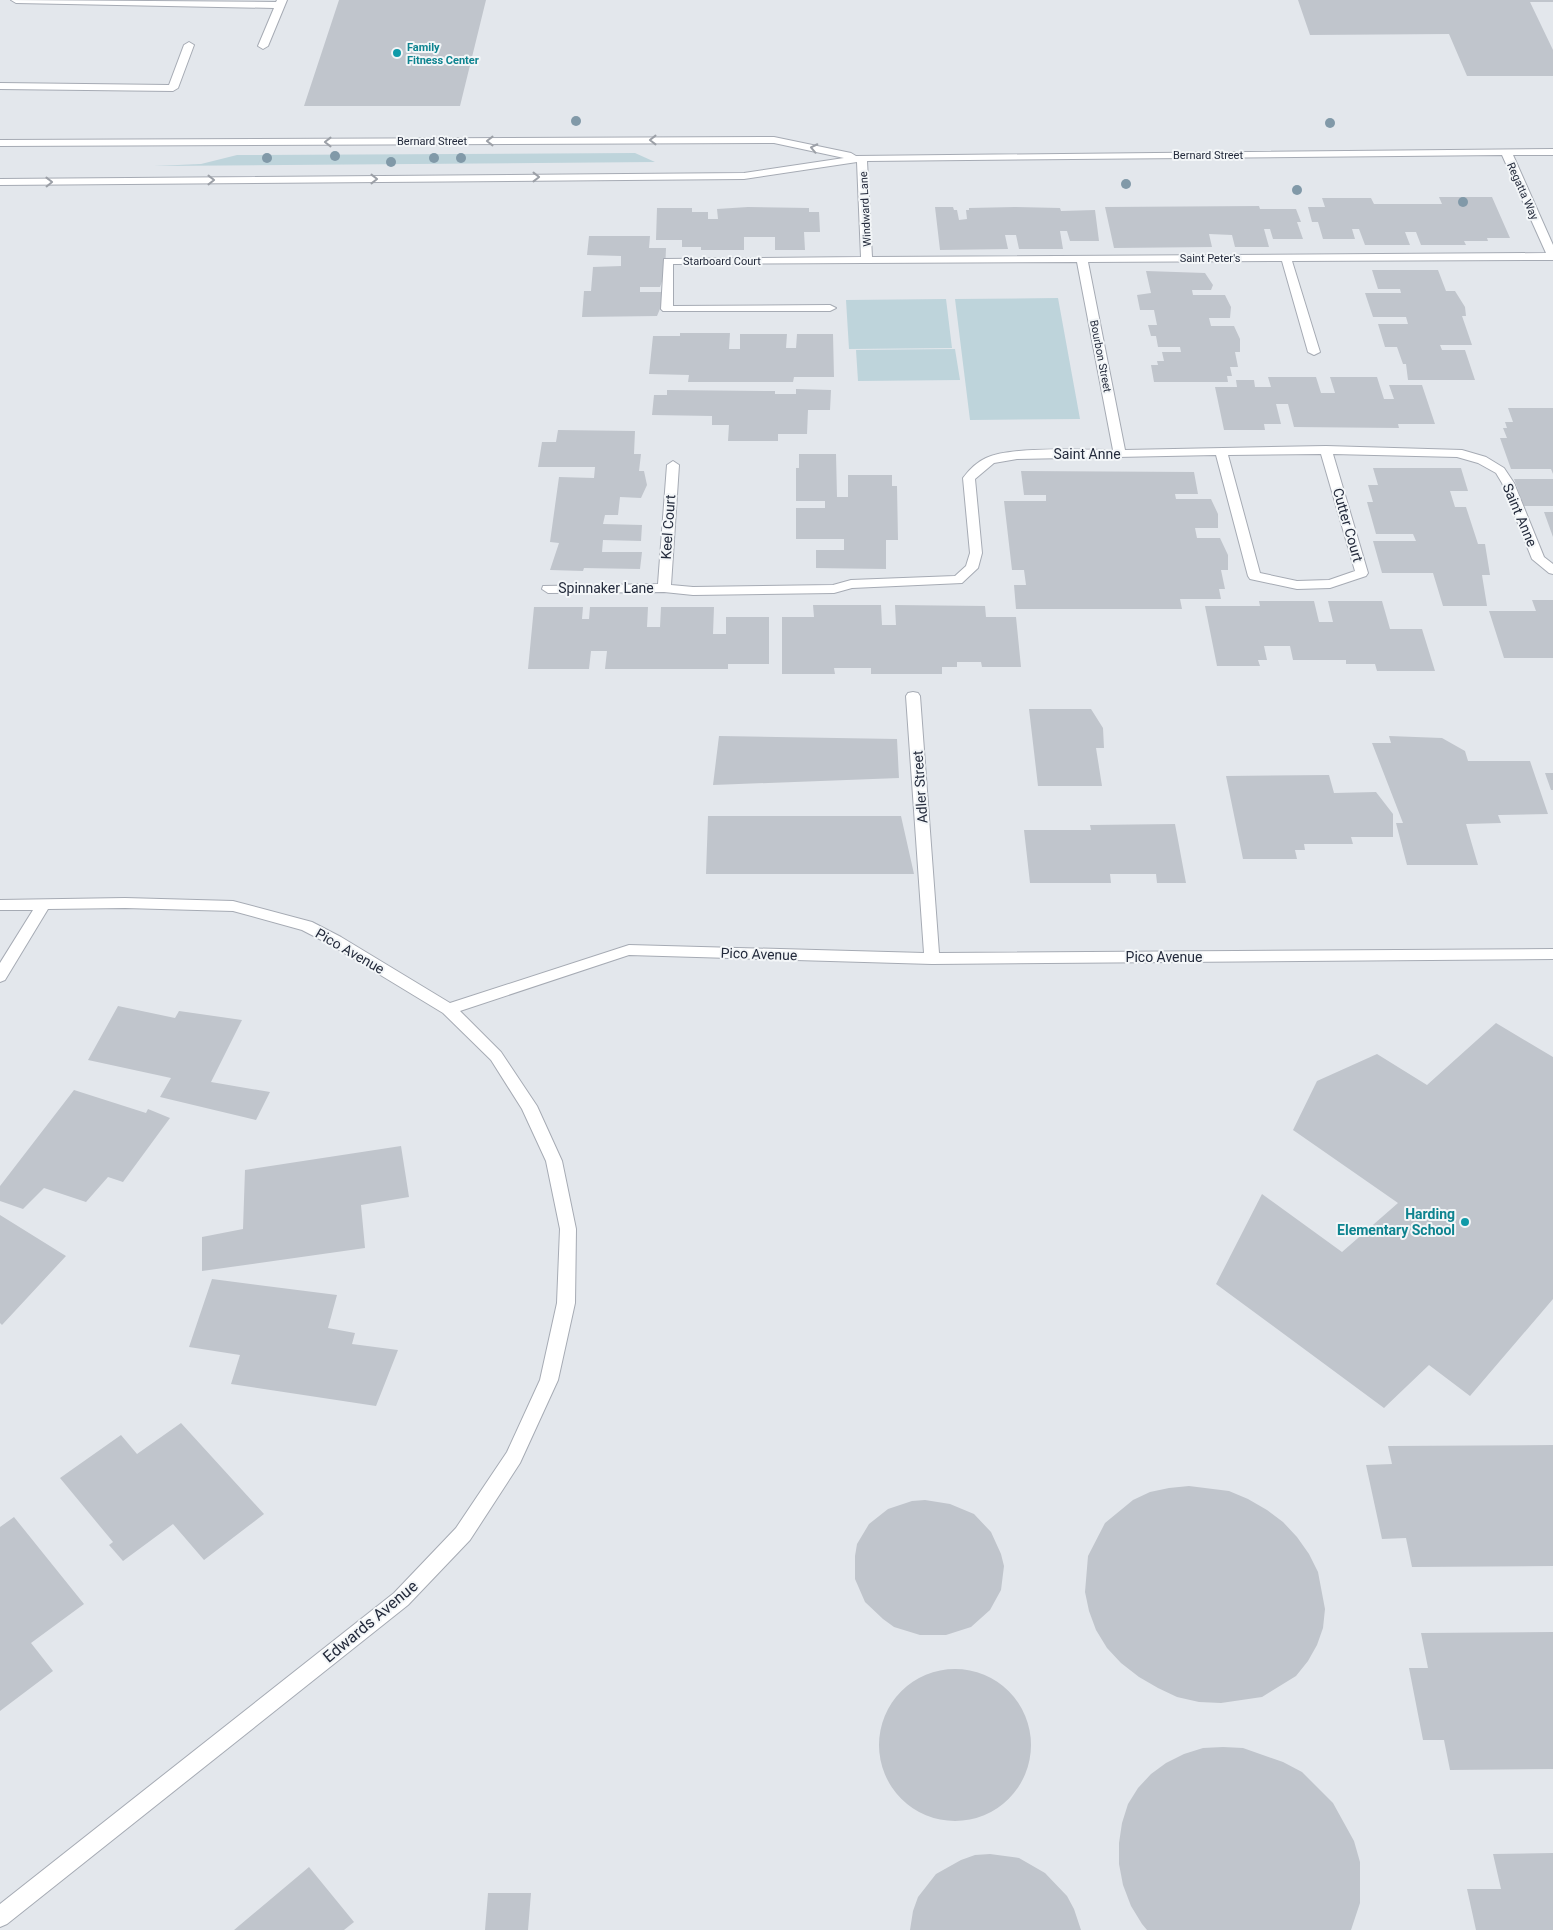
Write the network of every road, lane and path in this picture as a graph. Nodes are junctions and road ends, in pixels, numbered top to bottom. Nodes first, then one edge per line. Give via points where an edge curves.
1 (16, 0) edge
2 (280, 3) edge
3 (189, 45) dead end
4 (263, 46) dead end
5 (0, 86) edge
6 (0, 143) edge
7 (1506, 152) junction
8 (1553, 152) edge
9 (862, 158) junction
10 (0, 182) edge
11 (1553, 256) edge
12 (1286, 257) junction
13 (1082, 258) junction
14 (867, 260) junction
15 (830, 308) dead end
16 (1314, 352) dead end
17 (1326, 450) junction
18 (1221, 453) junction
19 (1120, 454) junction
20 (673, 465) dead end
21 (1553, 570) edge
22 (664, 588) junction
23 (548, 589) dead end
24 (913, 696) dead end
25 (44, 904) junction
26 (0, 905) edge
27 (1553, 954) edge
28 (932, 959) junction
29 (0, 976) edge
30 (448, 1009) junction
31 (0, 1917) edge

1 - 2 street
2 - 4 street
3 - 5 street via 173,88
9 -> 6 street, Bernard Street via 774,140
7 - 8 street, Bernard Street
7 - 9 street, Bernard Street
7 - 11 street, Regatta Way
10 -> 9 street, Bernard Street via 744,176
9 - 14 street, Windward Lane
11 - 12 street, Saint Peter's
12 - 13 street, Saint Peter's
12 - 16 street
13 - 14 street, Saint Peter's
13 - 19 street, Bourbon Street
14 - 15 street, Starboard Court via 668,261 667,309
17 - 18 street, Saint Anne
17 - 18 street, Cutter Court via 1362,573 1330,584 1314,585 1297,585 1254,576
17 - 21 street, Saint Anne via 1458,453 1482,460 1500,471 1508,483 1538,559
18 - 19 street, Saint Anne
19 - 22 street, Saint Anne via 1017,455 998,457 980,464 969,478 976,554 972,568 958,580 851,584 834,589 693,591
20 - 22 street, Keel Court
22 - 23 street, Spinnaker Lane
24 - 28 street, Adler Street
25 - 26 street, Pico Avenue
25 - 29 street
25 - 30 street, Pico Avenue via 233,906 307,926
27 - 28 street, Pico Avenue
28 - 30 street, Pico Avenue via 629,950
30 - 31 street, Edwards Avenue via 496,1056 529,1106 554,1161 568,1230 566,1303 549,1380 514,1458 463,1534 401,1599

